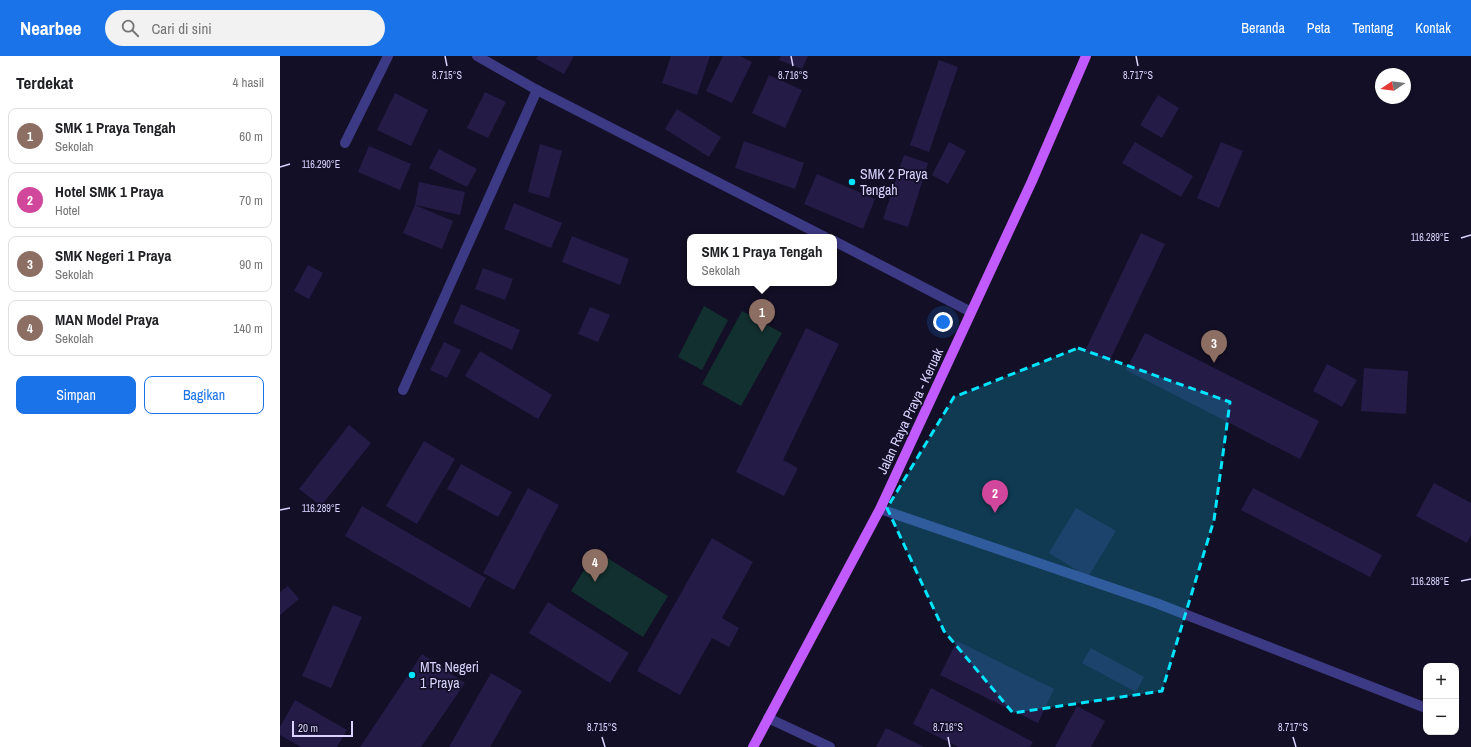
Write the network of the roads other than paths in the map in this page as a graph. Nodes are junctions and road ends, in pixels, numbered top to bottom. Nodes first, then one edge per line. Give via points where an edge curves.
1 (388, 56) edge
2 (477, 56) edge
3 (1086, 56) edge
4 (537, 90) junction
5 (345, 143) dead end
6 (819, 234) edge
7 (837, 244) edge
8 (971, 312) junction
9 (403, 390) dead end
10 (880, 509) junction
11 (1423, 707) edge
12 (768, 718) junction
13 (753, 747) edge
14 (830, 747) edge

1 - 5 street
2 - 4 street
3 - 8 main road, Jalan Raya Praya - Keruak
4 - 6 street
4 - 9 street
7 - 8 street
8 - 10 main road, Jalan Raya Praya - Keruak
10 - 11 street via 1156,603
10 - 12 main road, Jalan Raya Praya - Keruak
12 - 13 main road, Jalan Raya Praya - Keruak
12 - 14 street

